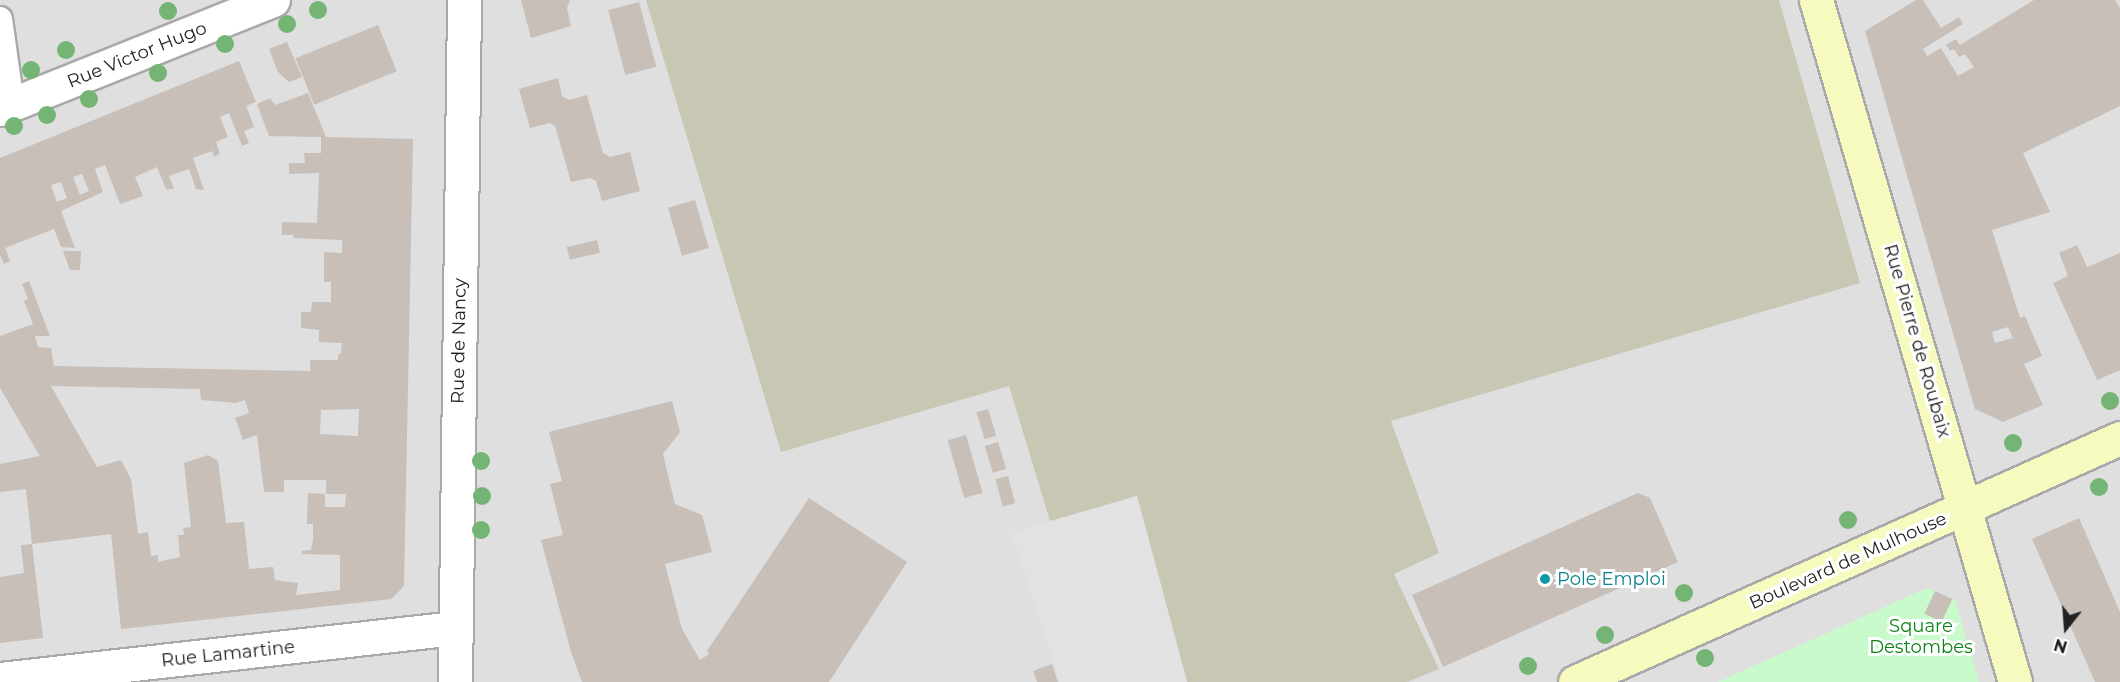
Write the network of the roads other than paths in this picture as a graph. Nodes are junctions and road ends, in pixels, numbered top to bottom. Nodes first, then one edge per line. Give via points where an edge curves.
1 (273, 0) edge
2 (464, 0) edge
3 (1816, 0) edge
4 (0, 19) edge
5 (6, 107) edge
6 (2120, 438) edge
7 (1966, 508) junction
8 (456, 628) junction
9 (0, 679) edge
10 (455, 682) edge
11 (1575, 682) edge
12 (2015, 682) edge

1 - 5 street, Rue Victor Hugo
2 - 8 street, Rue de Nancy
3 - 7 street, Rue Pierre de Roubaix
4 - 5 lane
6 - 7 street, Boulevard de Mulhouse
7 - 11 street, Boulevard de Mulhouse
7 - 12 street, Rue Pierre de Roubaix
8 - 9 street, Rue Lamartine
8 - 10 street, Rue de Nancy

